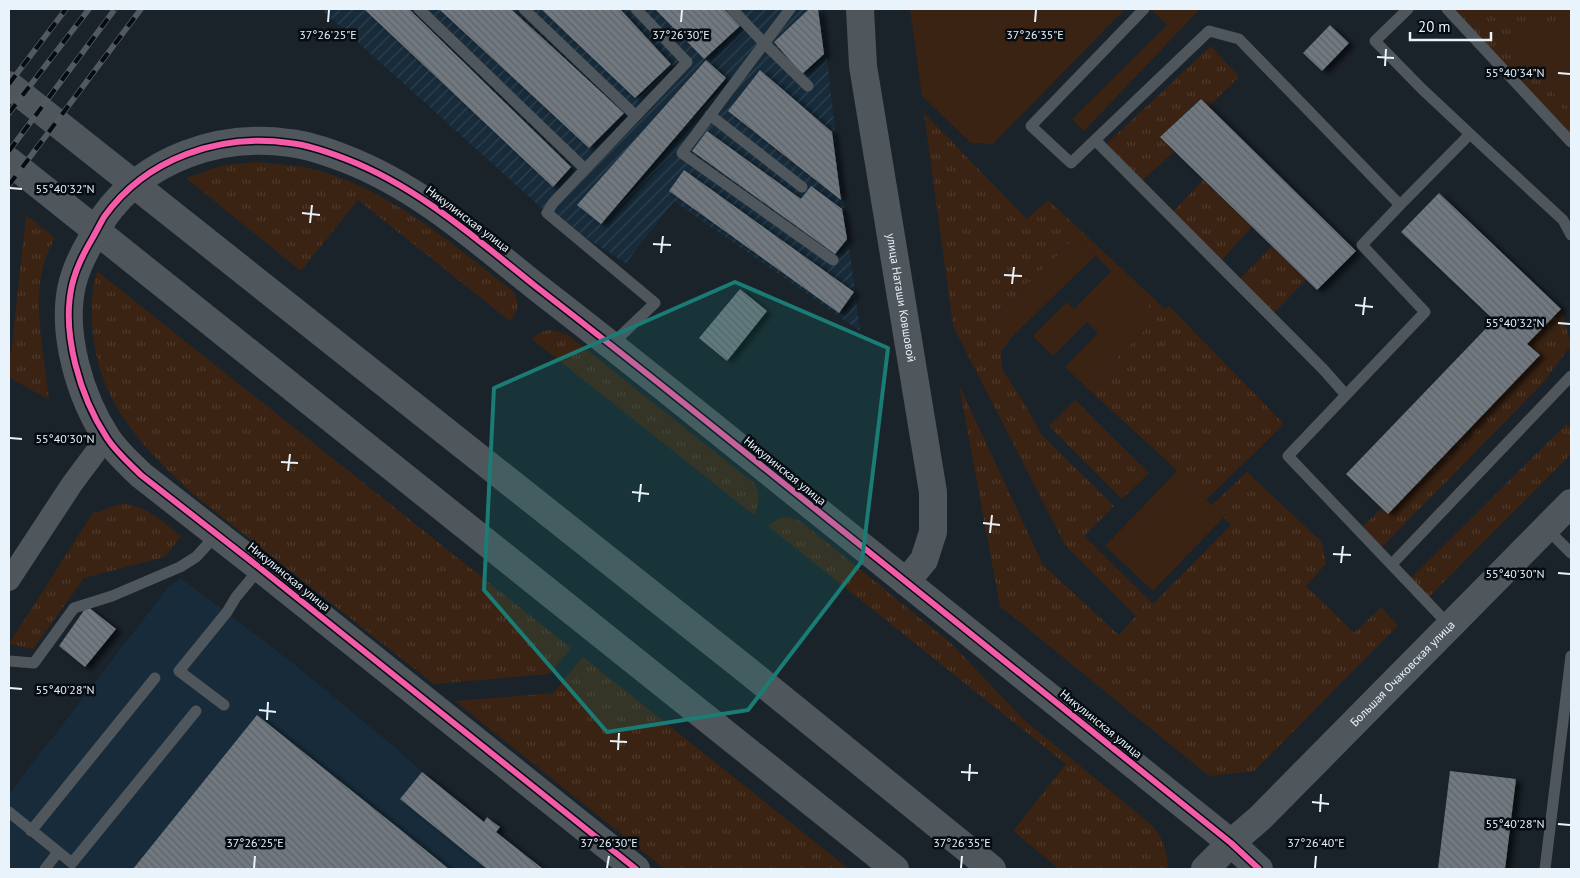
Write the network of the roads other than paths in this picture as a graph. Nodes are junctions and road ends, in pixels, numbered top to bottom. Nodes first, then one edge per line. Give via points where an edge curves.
1 (419, 9) edge
2 (524, 9) edge
3 (636, 9) edge
4 (732, 9) edge
5 (790, 9) edge
6 (860, 9) edge
7 (1144, 9) edge
8 (1408, 9) edge
9 (1447, 9) edge
10 (764, 43) junction
11 (9, 85) edge
12 (808, 86) dead end
13 (710, 115) junction
14 (636, 116) junction
15 (1470, 134) junction
16 (1095, 140) junction
17 (1571, 142) edge
18 (9, 160) edge
19 (585, 169) junction
20 (802, 187) dead end
21 (1400, 205) junction
22 (1571, 236) edge
23 (833, 260) dead end
24 (611, 345) junction
25 (1571, 376) edge
26 (1346, 395) junction
27 (107, 437) junction
28 (1571, 502) edge
29 (1546, 528) junction
30 (217, 534) junction
31 (1571, 553) edge
32 (1392, 564) junction
33 (260, 568) junction
34 (9, 580) edge
35 (906, 582) junction
36 (1449, 625) junction
37 (1571, 656) edge
38 (9, 661) edge
39 (155, 678) dead end
40 (224, 706) dead end
41 (196, 711) dead end
42 (9, 812) edge
43 (32, 830) junction
44 (1231, 843) junction
45 (58, 852) junction
46 (45, 869) edge
47 (636, 869) edge
48 (895, 869) edge
49 (992, 869) edge
50 (1205, 869) edge
51 (1259, 869) edge
52 (1545, 869) edge

1 - 19 lane
2 - 14 lane
3 - 14 lane via 687,62
4 - 10 lane
5 - 10 lane
6 - 35 street, улица Наташи Ковшовой via 862,66 933,492 933,532 924,560
7 - 16 lane via 1032,126 1071,163
8 - 15 lane via 1375,41
9 - 17 lane
10 - 12 lane
10 - 13 lane
11 - 49 street via 748,671
13 - 20 lane
13 - 23 lane via 682,153
14 - 19 lane
15 - 21 lane
15 - 22 lane via 1563,220
16 - 21 lane via 1209,31 1240,39
16 - 26 lane
18 - 48 street
19 - 24 lane via 553,203 548,213 655,303
21 - 26 lane via 1362,245 1425,312
24 - 27 street, Никулинская улица via 433,205 376,170 293,143 257,140 222,143 188,152 156,168 132,186 105,216 79,262 69,305 76,365 84,393
24 - 35 street, Никулинская улица
25 - 32 lane
26 - 32 lane via 1288,456
27 - 30 street, Никулинская улица via 141,475
27 - 34 street
28 - 29 street, Большая Очаковская улица
29 - 31 lane
29 - 36 street, Большая Очаковская улица
30 - 33 street, Никулинская улица
30 - 38 lane via 196,557 180,567 112,596 74,608 34,663
32 - 36 lane
33 - 40 lane via 179,671
33 - 47 street, Никулинская улица
35 - 44 street, Никулинская улица
36 - 44 street, Большая Очаковская улица via 1260,818
37 - 52 lane
39 - 43 lane
41 - 45 lane via 72,863
42 - 43 lane
43 - 45 lane
44 - 50 street, Большая Очаковская улица
44 - 51 street, Никулинская улица
45 - 46 lane

